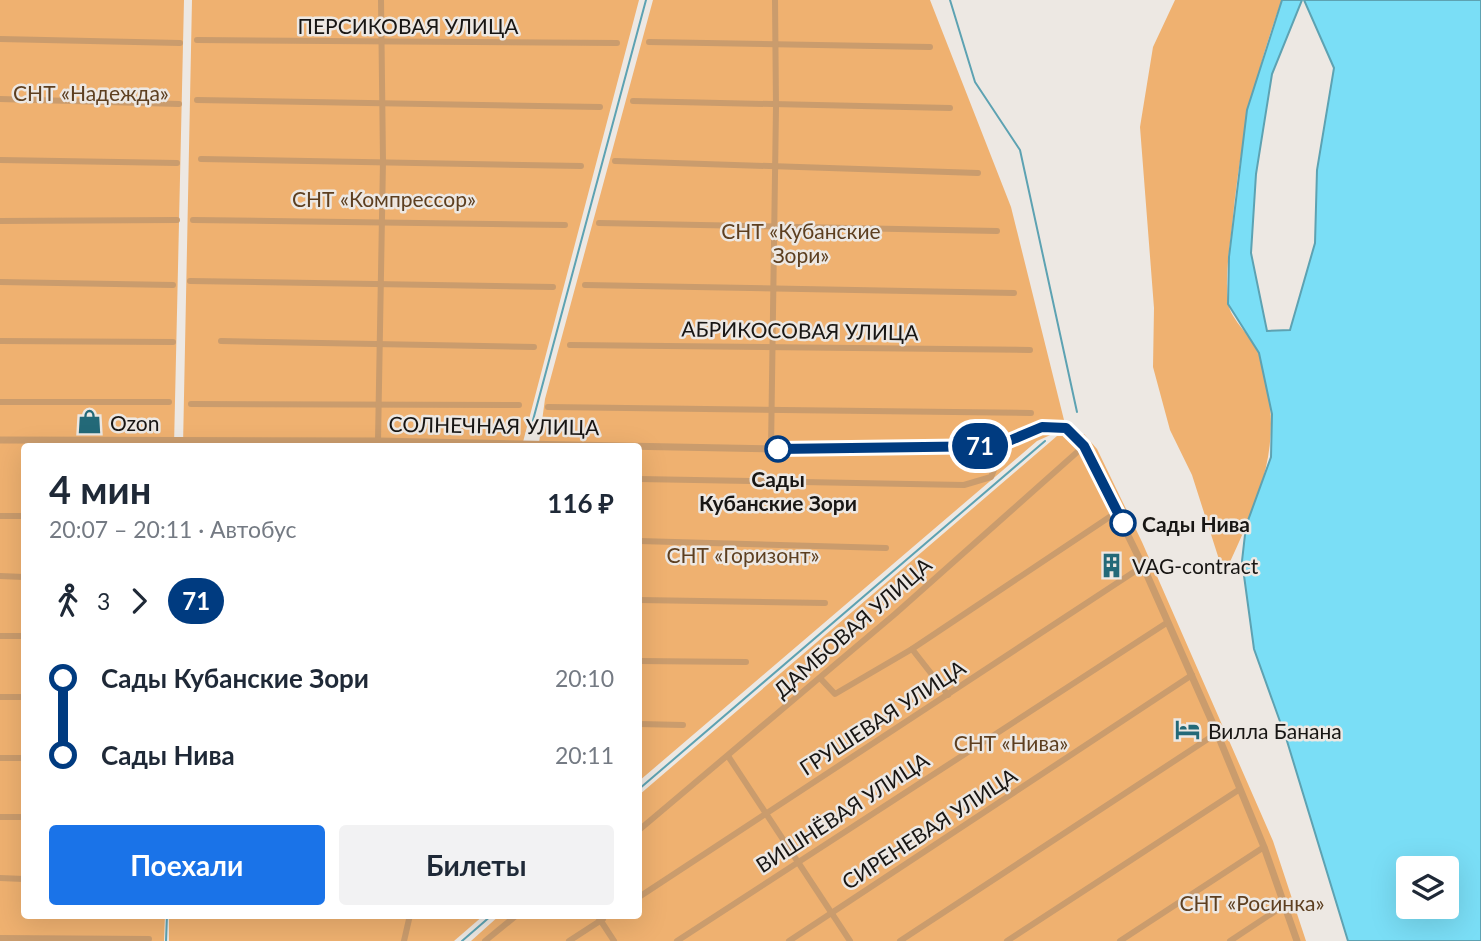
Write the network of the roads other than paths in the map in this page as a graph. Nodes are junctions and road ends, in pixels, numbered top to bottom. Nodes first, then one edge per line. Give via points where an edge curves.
1 (381, 0) edge
2 (775, 0) edge
3 (0, 39) edge
4 (197, 40) dead end
5 (649, 42) dead end
6 (180, 43) dead end
7 (381, 43) junction
8 (617, 43) dead end
9 (774, 46) junction
10 (930, 47) dead end
11 (0, 99) edge
12 (197, 100) dead end
13 (633, 101) dead end
14 (383, 102) junction
15 (179, 104) dead end
16 (600, 107) dead end
17 (776, 107) junction
18 (950, 108) dead end
19 (201, 159) dead end
20 (0, 160) edge
21 (383, 161) junction
22 (615, 161) dead end
23 (177, 163) dead end
24 (581, 166) dead end
25 (775, 166) junction
26 (978, 173) dead end
27 (177, 220) dead end
28 (192, 220) dead end
29 (0, 221) edge
30 (383, 222) junction
31 (599, 223) dead end
32 (565, 225) dead end
33 (773, 227) junction
34 (997, 231) dead end
35 (190, 281) dead end
36 (0, 282) edge
37 (382, 284) junction
38 (173, 285) dead end
39 (585, 285) dead end
40 (553, 287) dead end
41 (774, 289) junction
42 (1014, 293) dead end
43 (0, 341) edge
44 (221, 341) dead end
45 (173, 342) dead end
46 (379, 344) junction
47 (570, 345) dead end
48 (534, 347) dead end
49 (773, 348) junction
50 (1030, 350) dead end
51 (0, 402) edge
52 (169, 402) dead end
53 (191, 404) dead end
54 (379, 405) junction
55 (519, 405) dead end
56 (548, 407) dead end
57 (774, 408) junction
58 (1031, 413) dead end
59 (0, 440) edge
60 (378, 441) junction
61 (454, 443) edge
62 (997, 446) junction
63 (1084, 446) junction
64 (642, 447) edge
65 (771, 449) junction
66 (642, 480) edge
67 (1117, 512) junction
68 (0, 516) edge
69 (21, 516) edge
70 (642, 541) edge
71 (886, 548) dead end
72 (1143, 566) junction
73 (0, 576) edge
74 (21, 577) edge
75 (642, 600) edge
76 (825, 603) dead end
77 (1168, 622) junction
78 (0, 636) edge
79 (21, 636) edge
80 (912, 649) junction
81 (642, 661) edge
82 (746, 662) dead end
83 (1192, 675) junction
84 (820, 678) junction
85 (948, 695) junction
86 (0, 697) edge
87 (21, 697) edge
88 (642, 724) edge
89 (683, 725) dead end
90 (1217, 733) junction
91 (728, 756) junction
92 (0, 758) edge
93 (21, 758) edge
94 (1240, 789) junction
95 (765, 814) junction
96 (0, 817) edge
97 (21, 817) edge
98 (642, 828) edge
99 (1264, 847) junction
100 (798, 863) junction
101 (0, 878) edge
102 (21, 879) edge
103 (642, 895) edge
104 (1286, 904) junction
105 (831, 914) junction
106 (409, 919) edge
107 (512, 919) edge
108 (601, 919) edge
109 (0, 938) edge
110 (149, 940) edge
111 (404, 941) edge
112 (485, 941) edge
113 (569, 941) edge
114 (614, 941) edge
115 (677, 941) edge
116 (789, 941) edge
117 (850, 941) edge
118 (900, 941) edge
119 (1007, 941) edge
120 (1120, 941) edge
121 (1230, 941) edge
122 (1297, 941) edge

1 - 7 street
2 - 9 street
3 - 6 street
4 - 7 street, ПЕРСИКОВАЯ УЛИЦА
5 - 9 street
7 - 8 street, ПЕРСИКОВАЯ УЛИЦА
7 - 14 street
9 - 10 street
9 - 17 street
11 - 15 street
12 - 14 street
13 - 17 street
14 - 16 street
14 - 21 street
17 - 18 street
17 - 25 street
19 - 21 street
20 - 23 street
21 - 24 street
21 - 30 street
22 - 25 street
25 - 26 street
25 - 33 street
27 - 29 street
28 - 30 street
30 - 32 street
30 - 37 street
31 - 33 street
33 - 34 street
33 - 41 street
35 - 37 street
36 - 38 street
37 - 40 street
37 - 46 street
39 - 41 street
41 - 42 street
41 - 49 street
43 - 45 street
44 - 46 street
46 - 48 street
46 - 54 street
47 - 49 street, АБРИКОСОВАЯ УЛИЦА
49 - 50 street, АБРИКОСОВАЯ УЛИЦА
49 - 57 street
51 - 52 street
53 - 54 street
54 - 55 street
54 - 60 street
56 - 57 street
57 - 58 street
57 - 65 street
59 - 60 street, СОЛНЕЧНАЯ УЛИЦА
60 - 61 street, СОЛНЕЧНАЯ УЛИЦА
62 - 63 street, СОЛНЕЧНАЯ УЛИЦА via 1042,427 1066,428
62 - 65 street, СОЛНЕЧНАЯ УЛИЦА
62 - 66 street via 991,477 964,485
63 - 67 street
63 - 84 street, ДАМБОВАЯ УЛИЦА
64 - 65 street, СОЛНЕЧНАЯ УЛИЦА
67 - 72 street
67 - 80 street
68 - 69 street
70 - 71 street
72 - 77 street
72 - 85 street, ГРУШЕВАЯ УЛИЦА
73 - 74 street
75 - 76 street
77 - 83 street
77 - 100 street, ВИШНЁВАЯ УЛИЦА
78 - 79 street
80 - 84 street via 835,694
80 - 85 street
81 - 82 street
83 - 90 street
83 - 105 street, СИРЕНЕВАЯ УЛИЦА
84 - 91 street, ДАМБОВАЯ УЛИЦА
85 - 95 street, ГРУШЕВАЯ УЛИЦА
86 - 87 street
88 - 89 street
90 - 94 street
90 - 118 street
91 - 95 street
91 - 98 street, ДАМБОВАЯ УЛИЦА
92 - 93 street
94 - 99 street
94 - 119 street
95 - 100 street
95 - 103 street, ГРУШЕВАЯ УЛИЦА
96 - 97 street
99 - 104 street
99 - 120 street
100 - 105 street
100 - 115 street, ВИШНЁВАЯ УЛИЦА
101 - 102 street
104 - 121 street
104 - 122 street
105 - 116 street, СИРЕНЕВАЯ УЛИЦА
105 - 117 street
106 - 111 street
107 - 112 street
108 - 113 street
108 - 114 street
109 - 110 street

